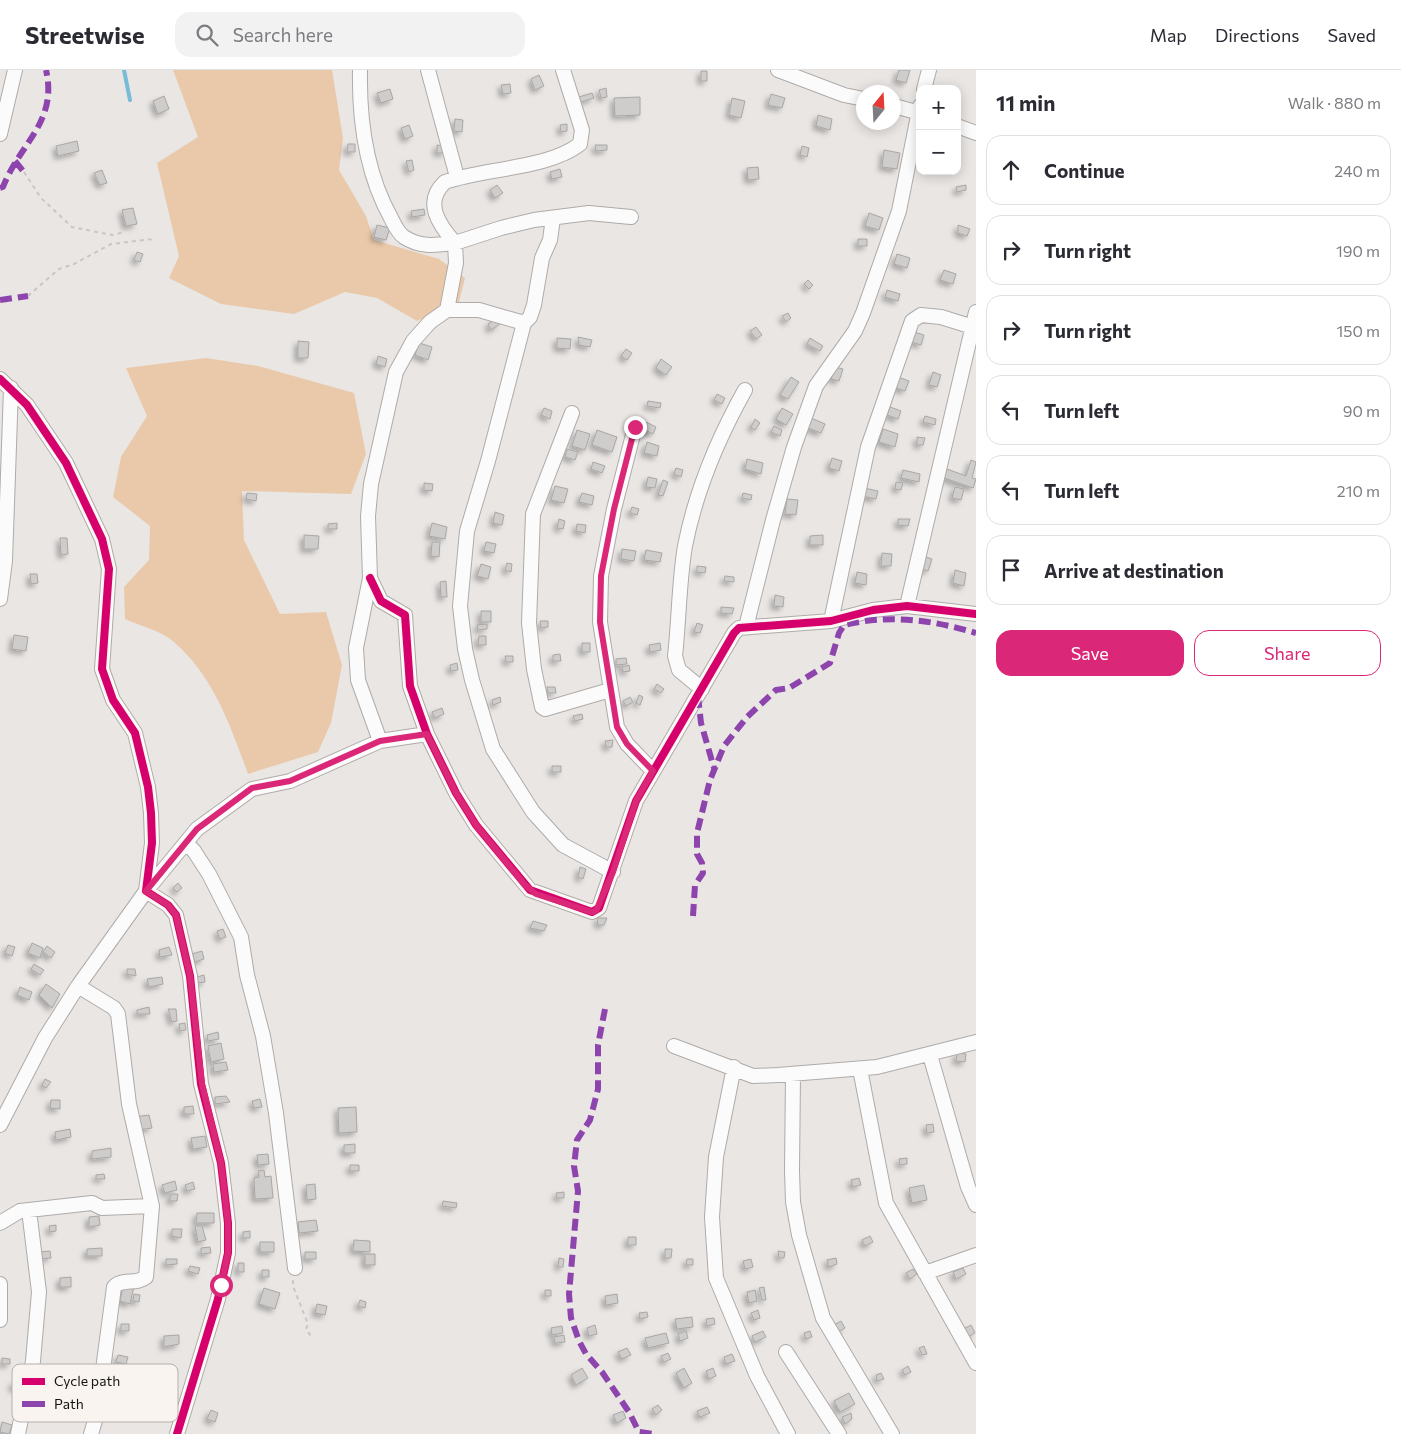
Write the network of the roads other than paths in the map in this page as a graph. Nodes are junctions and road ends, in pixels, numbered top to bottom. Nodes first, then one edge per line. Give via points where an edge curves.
1 (15, 70) edge
2 (360, 70) edge
3 (428, 70) edge
4 (564, 70) edge
5 (778, 70) edge
6 (929, 70) edge
7 (925, 85) edge
8 (856, 97) edge
9 (901, 107) edge
10 (916, 110) edge
11 (916, 125) edge
12 (961, 127) edge
13 (976, 133) edge
14 (0, 134) edge
15 (457, 177) junction
16 (631, 217) dead end
17 (553, 218) junction
18 (456, 243) junction
19 (447, 310) junction
20 (976, 312) edge
21 (524, 323) junction
22 (972, 327) junction
23 (5, 383) edge
24 (745, 390) dead end
25 (572, 413) dead end
26 (635, 427) dead end
27 (370, 578) junction
28 (0, 600) edge
29 (907, 606) junction
30 (976, 614) edge
31 (831, 621) junction
32 (746, 627) junction
33 (702, 689) junction
34 (610, 690) junction
35 (427, 734) junction
36 (380, 741) junction
37 (653, 771) junction
38 (186, 843) junction
39 (613, 872) junction
40 (146, 891) junction
41 (78, 986) junction
42 (976, 1042) edge
43 (674, 1046) dead end
44 (930, 1055) junction
45 (734, 1067) junction
46 (860, 1069) junction
47 (793, 1075) junction
48 (0, 1125) edge
49 (976, 1205) edge
50 (152, 1206) junction
51 (29, 1210) junction
52 (0, 1222) edge
53 (976, 1255) edge
54 (295, 1268) road end
55 (926, 1274) junction
56 (0, 1284) edge
57 (0, 1320) edge
58 (786, 1352) dead end
59 (976, 1363) edge
60 (32, 1364) edge
61 (104, 1364) edge
62 (95, 1422) edge
63 (91, 1434) edge
64 (176, 1434) edge
65 (788, 1434) edge
66 (838, 1434) edge
67 (892, 1434) edge

1 - 14 street
2 - 18 street via 359,104 373,180 383,204 402,236 415,243 428,246
3 - 15 street
4 - 15 street via 582,130 580,144 551,158
5 - 8 street
6 - 7 street
9 - 10 street
11 - 32 street via 899,211 870,296 855,331 816,386 794,448
12 - 13 street
15 - 18 street via 439,187 434,203 440,226
16 - 17 street via 589,213
17 - 18 street via 500,228
17 - 21 street via 534,305
18 - 19 street via 456,263
19 - 21 street via 479,310
19 - 27 street via 430,322 413,341 396,372 371,484 368,516
20 - 22 street
21 - 39 street via 467,531 460,606 465,649 493,749 533,812 563,845
22 - 29 street
22 - 31 street via 921,314 912,321 868,447
23 - 28 street via 5,561
23 - 40 street via 27,405 66,463 102,539 109,569 102,668 113,700 135,733 148,787 152,843
24 - 33 street via 721,432 705,470 685,548 675,656 679,670
25 - 34 street via 534,510 529,623 534,669 545,709
26 - 34 street via 601,576 600,622
27 - 35 street via 381,601 405,615 410,686
27 - 36 street via 357,643 358,680
29 - 30 street
29 - 31 street via 873,610
31 - 32 street
32 - 33 street via 734,633
33 - 37 street
34 - 37 street via 617,727 627,744
35 - 36 street
35 - 39 street via 476,825 530,890 592,912 599,908
36 - 38 street via 290,781 252,788 202,825
37 - 39 street via 636,801
38 - 40 street
38 - 54 street via 209,874 241,937 276,1113
40 - 41 street
40 - 64 street via 168,905 176,915 190,976 202,1084 221,1163 228,1223 228,1253 218,1298
41 - 48 street via 45,1038
41 - 50 street via 114,1008 118,1014 129,1104
42 - 44 street
43 - 45 street
44 - 46 street
44 - 49 street
45 - 47 street via 754,1076
45 - 65 street via 716,1157 712,1217 716,1278 757,1376
46 - 47 street
46 - 55 street via 884,1199
47 - 67 street via 793,1202 799,1235 823,1318
50 - 51 street via 102,1208 94,1203
50 - 61 street via 146,1277 118,1283 114,1287
51 - 52 street
51 - 60 street via 39,1292
53 - 55 street
55 - 59 street
56 - 57 street
58 - 66 street
62 - 63 street

